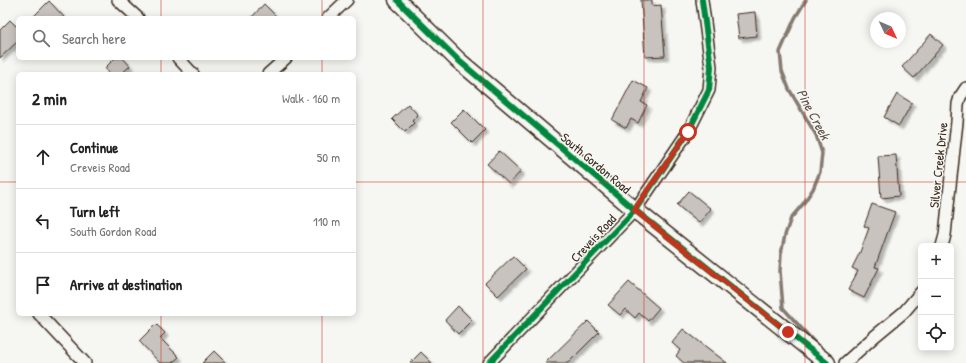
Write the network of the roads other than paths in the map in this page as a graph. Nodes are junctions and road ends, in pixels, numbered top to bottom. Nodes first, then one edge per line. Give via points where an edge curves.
1 (118, 0) edge
2 (347, 0) edge
3 (397, 0) edge
4 (702, 0) edge
5 (136, 16) edge
6 (330, 16) edge
7 (180, 60) edge
8 (284, 60) edge
9 (191, 72) edge
10 (270, 72) edge
11 (966, 88) edge
12 (634, 210) junction
13 (943, 243) edge
14 (918, 296) edge
15 (41, 316) edge
16 (86, 363) edge
17 (490, 363) edge
18 (827, 363) edge
19 (845, 363) edge

1 - 5 street
2 - 6 street
3 - 12 street, South Gordon Road via 458,60
4 - 12 street, Creveis Road via 711,67 709,90 688,132
7 - 9 street
8 - 10 street
11 - 13 street, Silver Creek Drive via 958,104
12 - 17 street, Creveis Road
12 - 18 street, South Gordon Road
14 - 19 street via 904,312
15 - 16 street

